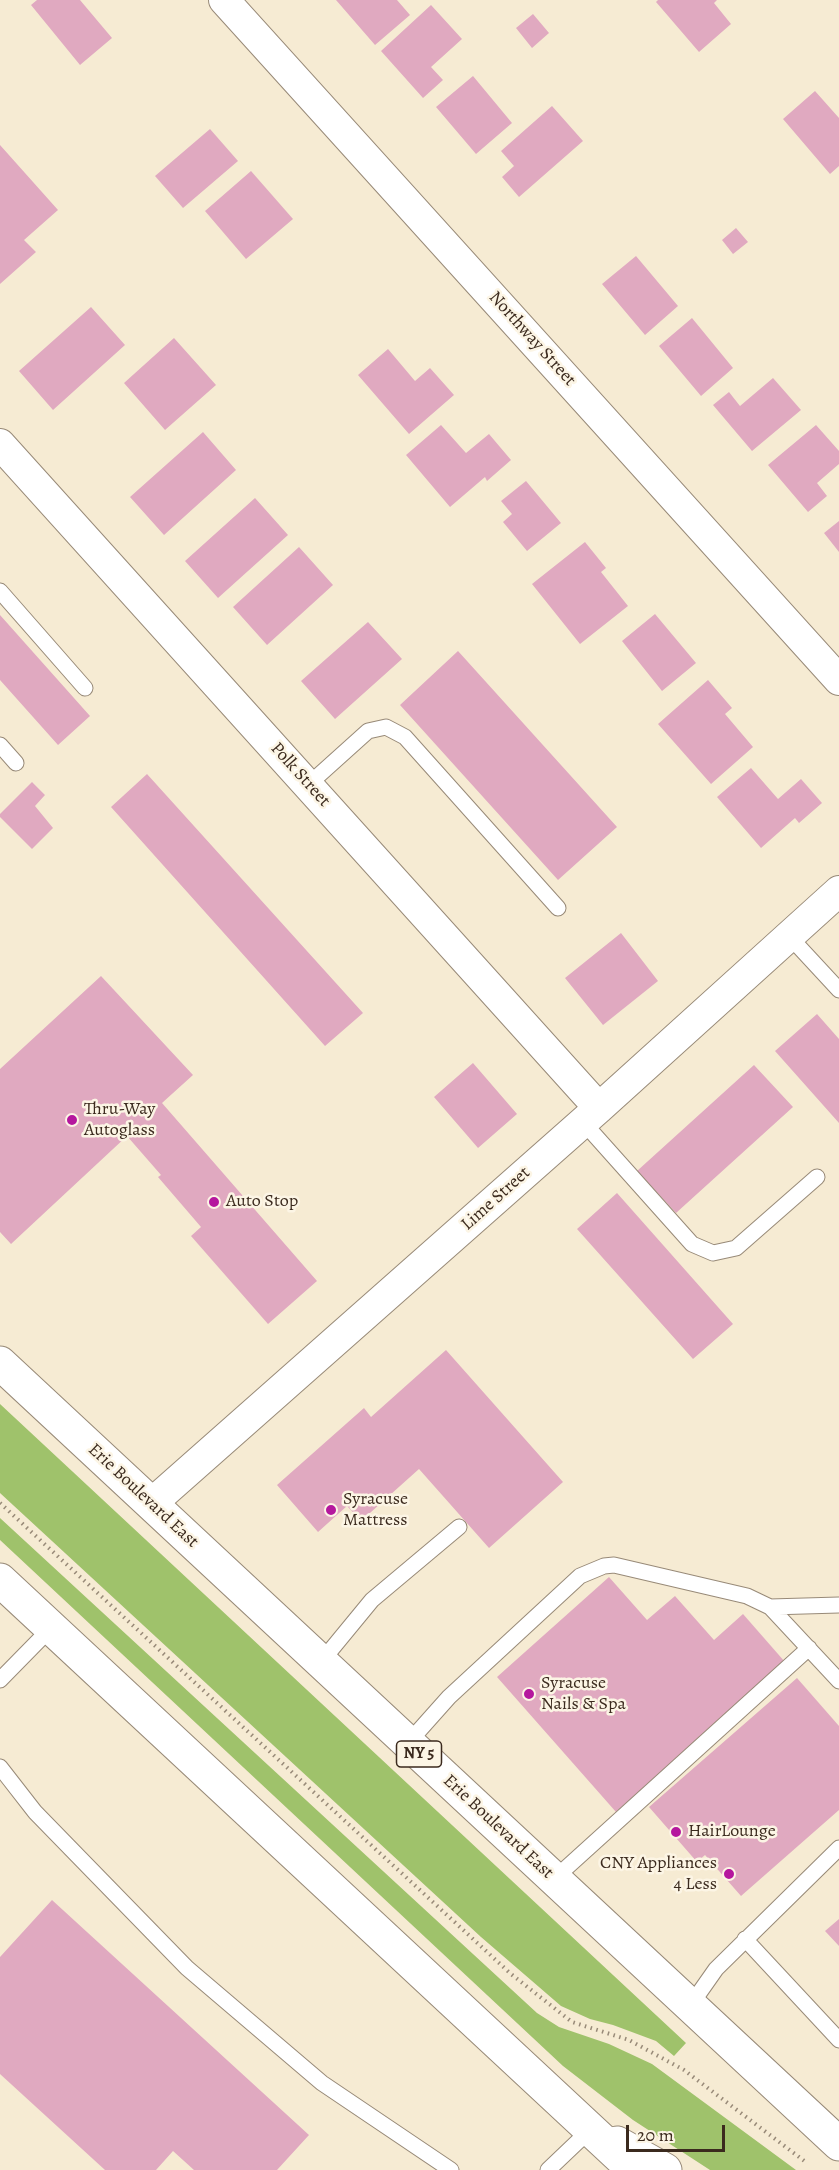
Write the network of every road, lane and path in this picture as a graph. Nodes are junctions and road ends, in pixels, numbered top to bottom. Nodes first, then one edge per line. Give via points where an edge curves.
1 (224, 0) edge
2 (0, 444) edge
3 (0, 591) edge
4 (839, 680) edge
5 (85, 688) dead end
6 (0, 745) edge
7 (16, 763) dead end
8 (308, 785) junction
9 (839, 891) edge
10 (558, 908) dead end
11 (789, 936) junction
12 (839, 990) edge
13 (591, 1115) junction
14 (818, 1178) dead end
15 (0, 1363) edge
16 (0, 1503) edge
17 (151, 1504) junction
18 (459, 1527) dead end
19 (0, 1580) edge
20 (839, 1605) edge
21 (770, 1608) junction
22 (51, 1628) junction
23 (809, 1648) junction
24 (321, 1662) junction
25 (0, 1680) edge
26 (839, 1681) edge
27 (408, 1743) junction
28 (0, 1767) edge
29 (839, 1848) edge
30 (554, 1879) junction
31 (745, 1940) junction
32 (690, 2006) junction
33 (839, 2040) edge
34 (591, 2130) junction
35 (839, 2144) edge
36 (808, 2164) dead end
37 (451, 2170) edge
38 (548, 2170) edge
39 (634, 2170) edge
40 (666, 2170) edge

1 - 4 street, Northway Street
2 - 8 street, Polk Street
3 - 5 lane
6 - 7 lane
8 - 10 lane via 368,731 386,728 405,737
8 - 13 street, Polk Street
9 - 11 street, Lime Street
11 - 12 lane
11 - 13 street, Lime Street
13 - 14 lane via 692,1244 713,1253 735,1248
13 - 17 street, Lime Street
15 - 17 main road, Erie Boulevard East / NY 5
16 - 36 path via 511,1974 572,2022 629,2040 684,2070
17 - 24 main road, Erie Boulevard East / NY 5
18 - 24 lane via 372,1600
19 - 22 main road
20 - 21 lane
21 - 23 lane
21 - 27 lane via 747,1596 614,1565 604,1566 580,1576 448,1697
22 - 25 lane
22 - 34 main road
23 - 26 lane
23 - 30 lane
24 - 27 main road, Erie Boulevard East / NY 5
27 - 30 main road, Erie Boulevard East / NY 5
28 - 37 lane via 35,1812 188,1968 322,2083
29 - 31 lane
30 - 32 main road, Erie Boulevard East / NY 5
31 - 32 lane via 716,1969
31 - 33 lane
32 - 35 main road, Erie Boulevard East / NY 5
34 - 38 lane
34 - 39 main road
34 - 40 main road

